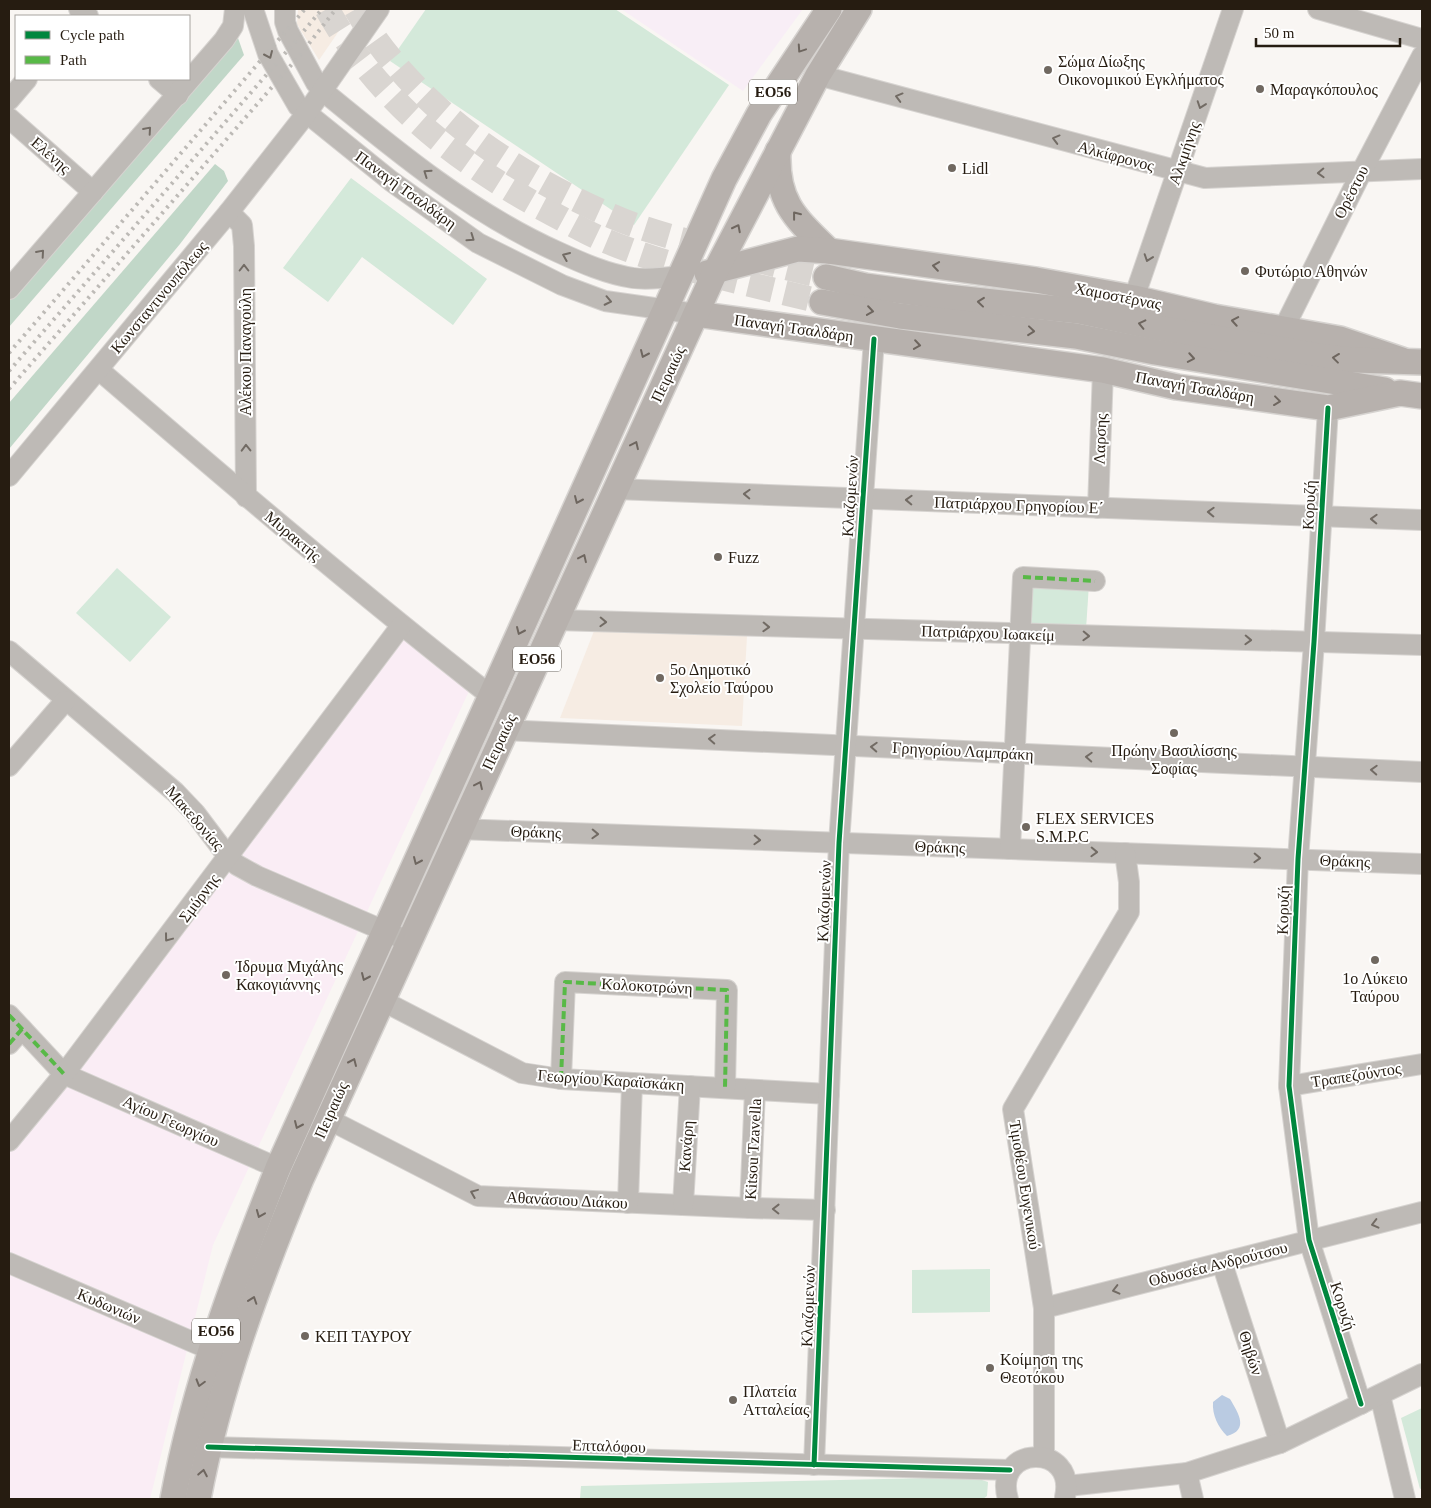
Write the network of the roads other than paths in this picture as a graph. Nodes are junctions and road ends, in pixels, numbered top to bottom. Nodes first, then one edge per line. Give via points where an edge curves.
1 (253, 9) edge
2 (285, 9) edge
3 (379, 9) edge
4 (829, 9) edge
5 (859, 9) edge
6 (1234, 9) edge
7 (1318, 9) edge
8 (234, 13) edge
9 (1422, 39) edge
10 (1422, 56) edge
11 (818, 75) junction
12 (26, 80) edge
13 (160, 80) edge
14 (323, 91) junction
15 (178, 95) junction
16 (9, 100) edge
17 (306, 114) junction
18 (9, 118) edge
19 (778, 149) junction
20 (1422, 169) edge
21 (1362, 171) junction
22 (1177, 172) junction
23 (93, 192) junction
24 (229, 212) junction
25 (829, 251) junction
26 (715, 272) junction
27 (679, 276) junction
28 (826, 277) tunnel mouth
29 (9, 287) edge
30 (1134, 298) junction
31 (822, 302) tunnel mouth
32 (664, 310) junction
33 (696, 314) junction
34 (1283, 330) junction
35 (874, 339) junction
36 (1412, 361) edge
37 (99, 370) junction
38 (1102, 370) junction
39 (1411, 394) edge
40 (1328, 408) junction
41 (9, 476) edge
42 (615, 489) junction
43 (246, 497) junction
44 (862, 499) junction
45 (1098, 508) junction
46 (1320, 516) junction
47 (1422, 520) edge
48 (1095, 581) dead end
49 (555, 620) junction
50 (402, 626) junction
51 (854, 629) junction
52 (1020, 634) junction
53 (1314, 642) junction
54 (1422, 646) edge
55 (9, 651) edge
56 (491, 696) junction
57 (66, 701) junction
58 (504, 730) junction
59 (846, 745) junction
60 (1014, 753) junction
61 (9, 766) edge
62 (1305, 766) junction
63 (1422, 772) edge
64 (458, 830) junction
65 (839, 843) junction
66 (1010, 849) junction
67 (1125, 853) junction
68 (229, 858) junction
69 (1298, 859) junction
70 (1422, 864) edge
71 (385, 932) junction
72 (408, 941) junction
73 (381, 1000) junction
74 (15, 1022) edge
75 (9, 1044) edge
76 (1422, 1064) edge
77 (64, 1074) junction
78 (561, 1079) junction
79 (632, 1083) junction
80 (690, 1086) junction
81 (1289, 1086) junction
82 (725, 1088) junction
83 (756, 1090) junction
84 (829, 1094) junction
85 (328, 1119) junction
86 (9, 1141) edge
87 (278, 1168) junction
88 (628, 1203) junction
89 (683, 1205) junction
90 (750, 1208) junction
91 (824, 1210) junction
92 (1422, 1212) edge
93 (1309, 1240) junction
94 (9, 1262) edge
95 (1222, 1263) junction
96 (1044, 1308) junction
97 (210, 1349) junction
98 (1422, 1374) edge
99 (1380, 1394) junction
100 (1361, 1404) junction
101 (1280, 1443) junction
102 (208, 1446) junction
103 (1044, 1457) junction
104 (814, 1465) junction
105 (1010, 1470) junction
106 (1187, 1474) junction
107 (1066, 1492) edge
108 (173, 1499) edge
109 (198, 1499) edge
110 (1008, 1499) edge
111 (1193, 1499) edge
112 (1405, 1499) edge

1 -> 17 street via 268,54 287,89
2 - 14 street, Παναγή Τσαλδάρη via 288,31
3 - 14 street, Κωνσταντινουπόλεως
4 -> 27 main road, Πειραιώς / ΕΟ56 via 741,144
5 - 11 main road, Πειραιώς / ΕΟ56
6 -> 22 street, Αλκμήνης
7 - 9 street
8 - 15 street via 230,32
10 - 21 street, Ορέστου
11 - 19 main road, Πειραιώς / ΕΟ56
22 -> 11 street, Αλκίφρονος
12 - 16 street
13 - 15 street
14 - 17 street, Κωνσταντινουπόλεως
27 -> 14 street, Παναγή Τσαλδάρη via 635,278 612,274 529,239 494,220 405,158
23 -> 15 street
17 - 24 street, Κωνσταντινουπόλεως
17 -> 32 street, Παναγή Τσαλδάρη via 391,181 478,243 592,297
18 - 23 street, Ελένης
25 -> 19 main road via 810,233 786,201 778,174
26 -> 19 main road, Πειραιώς / ΕΟ56
20 - 21 street, Αλκίφρονος
21 -> 22 street, Αλκίφρονος via 1204,178
21 - 34 street, Ορέστου
22 -> 30 street, Αλκμήνης
29 -> 23 street
24 - 37 street, Κωνσταντινουπόλεως
43 -> 24 street, Αλέκου Παναγούλη via 244,246 242,225
25 - 26 main road, Χαμοστέρνας via 798,249
30 -> 25 main road, Χαμοστέρνας via 1036,280
26 - 27 main road, Χαμοστέρνας
26 - 33 main road, Πειραιώς / ΕΟ56
27 - 32 main road, Πειραιώς / ΕΟ56
36 -> 28 main road via 1325,357 1079,311 946,298
34 -> 30 main road, Χαμοστέρνας
31 -> 39 main road via 900,316 1076,336
32 - 33 street, Παναγή Τσαλδάρη
32 -> 56 main road, Πειραιώς / ΕΟ56
33 - 35 main road, Παναγή Τσαλδάρη
42 -> 33 main road, Πειραιώς / ΕΟ56
34 - 36 main road, Χαμοστέρνας via 1340,339
35 -> 38 main road, Παναγή Τσαλδάρη
35 - 44 street, Κλαζομενών
37 - 41 street, Κωνσταντινουπόλεως
37 - 43 street, Μυρακτής
38 -> 40 main road, Παναγή Τσαλδάρη via 1176,386
38 - 45 street, Λαρσης
39 - 40 main road, Παναγή Τσαλδάρη
40 - 46 street, Κορυζή
44 -> 42 street, Πατριάρχου Γρηγορίου Ε΄
49 -> 42 main road, Πειραιώς / ΕΟ56
43 - 50 street, Μυρακτής
45 -> 44 street, Πατριάρχου Γρηγορίου Ε΄
44 - 51 street, Κλαζομενών
46 -> 45 street, Πατριάρχου Γρηγορίου Ε΄
47 -> 46 street, Πατριάρχου Γρηγορίου Ε΄
46 - 53 street, Κορυζή
48 - 52 street via 1023,577
49 -> 51 street, Πατριάρχου Ιωακείμ
49 - 58 main road, Πειραιώς / ΕΟ56
50 - 56 street, Μυρακτής
50 - 68 street, Σμύρνης
51 - 52 street, Πατριάρχου Ιωακείμ
51 - 59 street, Κλαζομενών
52 -> 53 street, Πατριάρχου Ιωακείμ
52 - 60 street
53 - 54 street, Πατριάρχου Ιωακείμ
53 - 62 street, Κορυζή
55 - 57 street, Μακεδονίας
56 -> 71 main road, Πειραιώς / ΕΟ56
57 - 61 street
57 - 68 street, Μακεδονίας via 175,792
59 -> 58 street, Γρηγορίου Λαμπράκη
64 -> 58 main road, Πειραιώς / ΕΟ56
60 -> 59 street, Γρηγορίου Λαμπράκη
59 - 65 street, Κλαζομενών
62 -> 60 street, Γρηγορίου Λαμπράκη
60 - 66 street
63 -> 62 street, Γρηγορίου Λαμπράκη
62 - 69 street, Κορυζή
64 -> 65 street, Θράκης
64 - 72 main road, Πειραιώς / ΕΟ56
65 - 66 street, Θράκης
65 - 84 street, Κλαζομενών
66 -> 67 street, Θράκης
67 -> 69 street, Θράκης
67 - 96 street, Τιμοθέου Ευγενικού via 1129,912 1013,1109
68 - 71 street, Μακεδονίας via 257,876
68 -> 77 street, Σμύρνης
69 - 70 street, Θράκης
69 - 81 street, Κορυζή
71 - 72 street, Μακεδονίας
71 -> 87 main road, Πειραιώς / ΕΟ56
72 - 73 main road, Πειραιώς / ΕΟ56
73 - 78 street, Γεωργίου Καραϊσκάκη via 522,1074
85 -> 73 main road, Πειραιώς / ΕΟ56
74 - 75 street
74 - 77 street
76 - 81 street, Τραπεζούντος
77 - 86 street, Σμύρνης
77 - 87 street, Αγίου Γεωργίου
78 - 79 street, Γεωργίου Καραϊσκάκη
78 - 82 street, Κολοκοτρώνη via 565,982 727,990
79 - 80 street, Γεωργίου Καραϊσκάκη
79 - 88 street
80 - 82 street, Γεωργίου Καραϊσκάκη
80 - 89 street, Κανάρη
81 - 93 street, Κορυζή
82 - 83 street, Γεωργίου Καραϊσκάκη
83 - 84 street, Γεωργίου Καραϊσκάκη
83 - 90 street, Kitsou Tzavella
84 - 91 street, Κλαζομενών
88 -> 85 street, Αθανάσιου Διάκου via 478,1196
102 -> 85 main road, Πειραιώς / ΕΟ56 via 232,1359 262,1274
87 -> 97 main road, Πειραιώς / ΕΟ56
88 - 89 street, Αθανάσιου Διάκου
89 - 90 street, Αθανάσιου Διάκου
91 -> 90 street, Αθανάσιου Διάκου
91 - 104 street, Κλαζομενών
92 -> 93 street, Οδυσσέα Ανδρούτσου
93 - 95 street, Οδυσσέα Ανδρούτσου
93 - 100 street, Κορυζή
94 - 97 street, Κυδωνιών
95 -> 96 street, Οδυσσέα Ανδρούτσου
95 - 101 street, Θηβών
96 - 103 street, Τιμοθέου Ευγενικού
97 -> 108 main road, Πειραιώς / ΕΟ56 via 184,1439
98 - 99 street
99 - 100 street
99 - 112 street
100 - 101 street
101 - 106 street
102 - 104 street, Επταλόφου
109 -> 102 main road, Πειραιώς / ΕΟ56
103 - 105 street via 1025,1458
103 - 107 street via 1060,1468
104 - 105 street, Επταλόφου
105 - 110 street via 1005,1489
106 - 107 street
106 - 111 street

